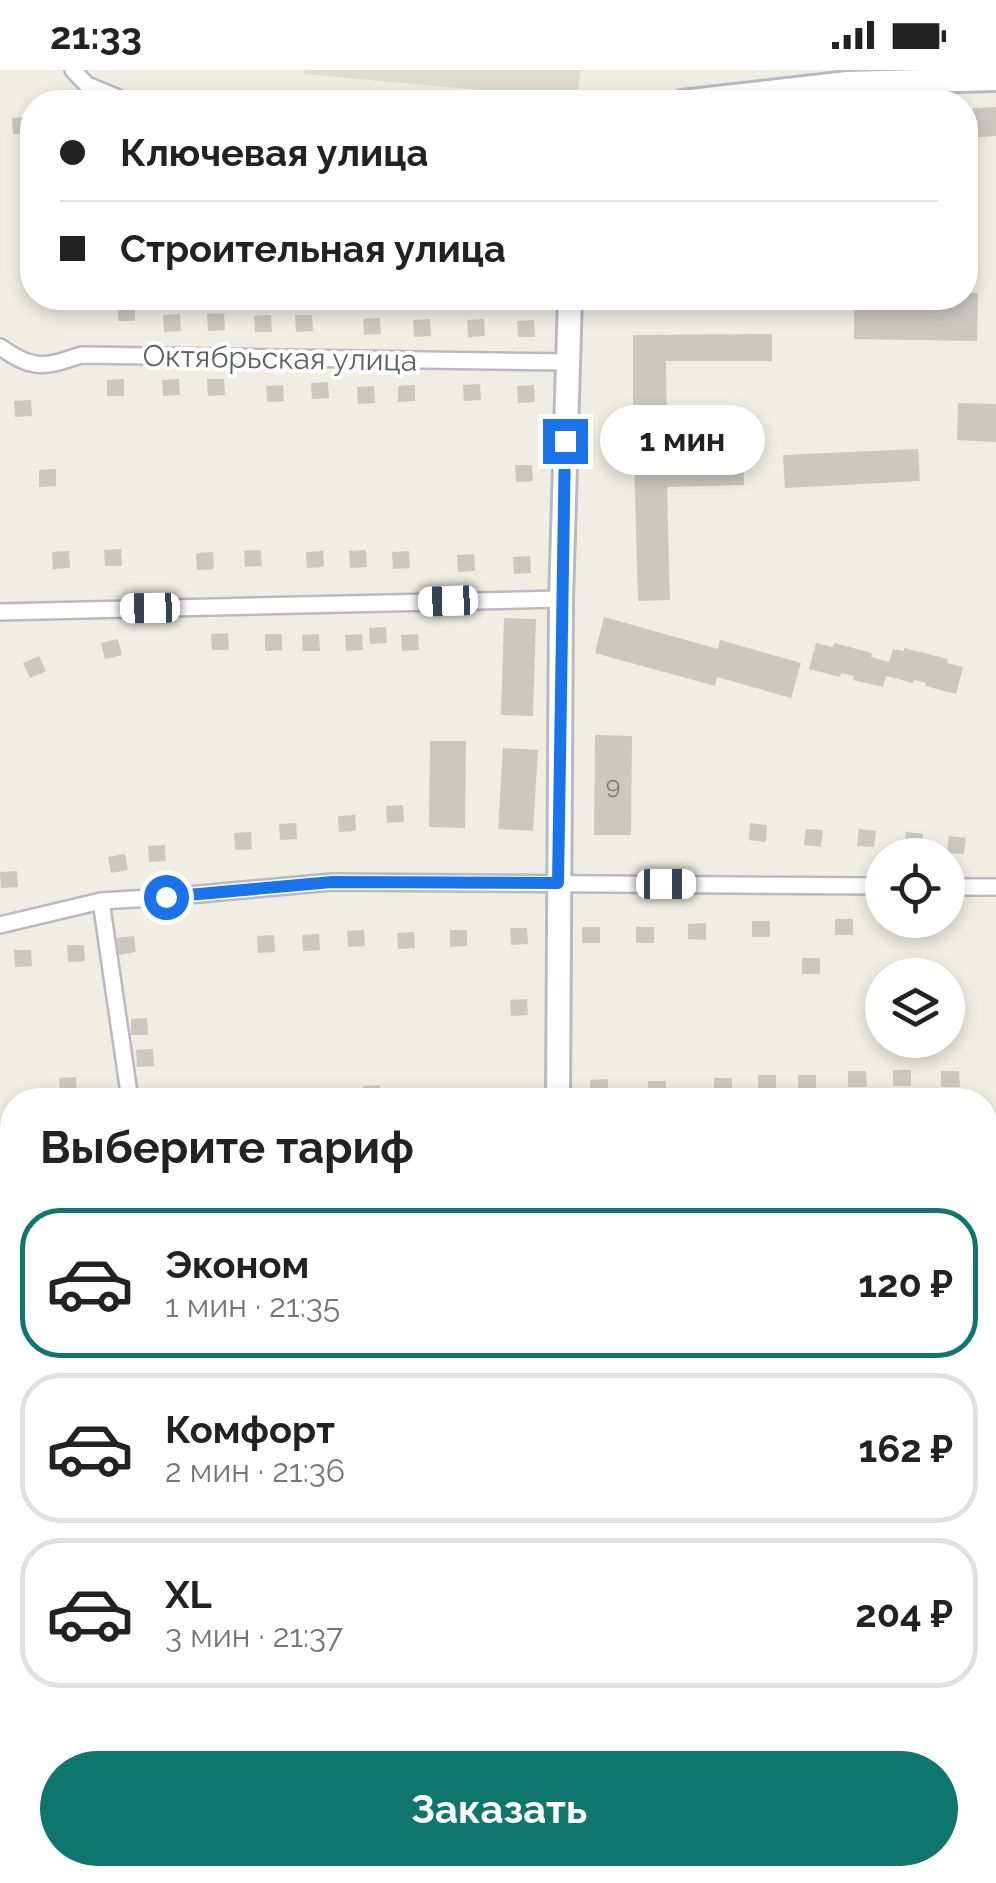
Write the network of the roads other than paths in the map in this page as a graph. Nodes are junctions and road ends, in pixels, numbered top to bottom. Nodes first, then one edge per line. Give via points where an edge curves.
1 (73, 70) edge
2 (848, 76) edge
3 (996, 79) edge
4 (97, 90) edge
5 (759, 90) edge
6 (569, 310) edge
7 (0, 347) edge
8 (567, 362) junction
9 (561, 599) junction
10 (0, 612) edge
11 (558, 883) junction
12 (865, 886) edge
13 (965, 887) edge
14 (996, 887) edge
15 (100, 900) junction
16 (0, 925) edge
17 (128, 1088) edge
18 (558, 1088) edge

1 - 4 street
2 - 3 street
2 - 5 street
6 - 8 street
7 - 8 street, Октябрьская улица via 26,364 81,355
8 - 9 street
9 - 10 street
9 - 11 street
11 - 12 street
11 - 15 street via 332,882
11 - 18 street
13 - 14 street
15 - 16 street
15 - 17 street

